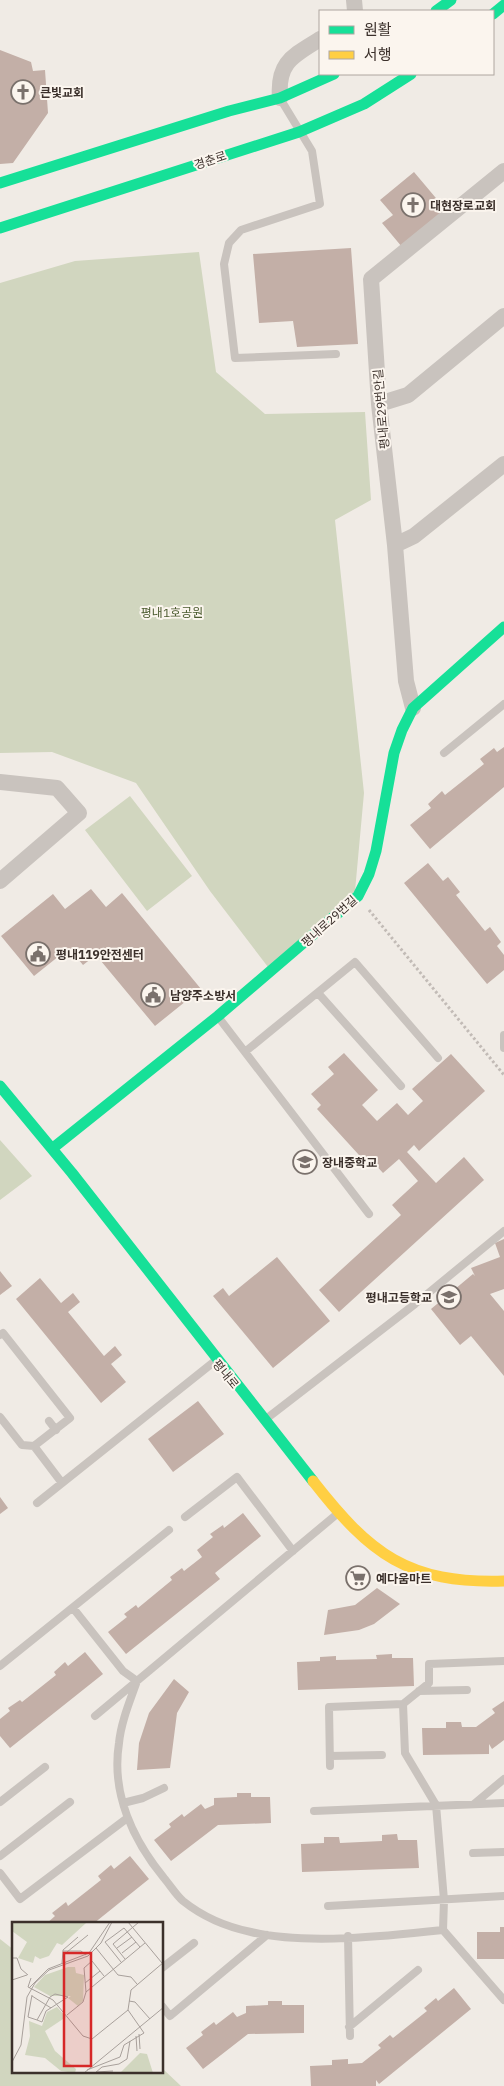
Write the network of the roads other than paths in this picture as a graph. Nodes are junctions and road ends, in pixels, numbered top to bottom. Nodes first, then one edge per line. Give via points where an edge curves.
1 (451, 0) edge
2 (504, 5) edge
3 (437, 10) edge
4 (494, 13) edge
5 (319, 40) edge
6 (332, 75) edge
7 (410, 75) edge
8 (280, 98) junction
9 (300, 132) junction
10 (504, 171) edge
11 (0, 183) edge
12 (0, 228) edge
13 (504, 316) edge
14 (336, 354) dead end
15 (379, 404) junction
16 (504, 464) edge
17 (395, 545) junction
18 (504, 627) edge
19 (504, 704) edge
20 (413, 708) junction
21 (444, 752) dead end
22 (0, 782) edge
23 (0, 880) edge
24 (318, 993) junction
25 (218, 1016) junction
26 (504, 1035) edge
27 (504, 1048) edge
28 (246, 1051) junction
29 (438, 1058) dead end
30 (0, 1086) edge
31 (401, 1086) dead end
32 (53, 1148) junction
33 (369, 1214) dead end
34 (504, 1231) edge
35 (0, 1335) edge
36 (215, 1361) junction
37 (0, 1417) edge
38 (264, 1420) junction
39 (49, 1421) dead end
40 (56, 1430) junction
41 (34, 1446) junction
42 (62, 1484) junction
43 (38, 1503) dead end
44 (340, 1512) junction
45 (185, 1516) dead end
46 (170, 1530) dead end
47 (293, 1551) junction
48 (504, 1581) edge
49 (73, 1608) junction
50 (504, 1661) edge
51 (0, 1666) edge
52 (136, 1681) junction
53 (467, 1690) dead end
54 (419, 1692) junction
55 (403, 1704) junction
56 (95, 1716) dead end
57 (382, 1755) dead end
58 (330, 1756) junction
59 (330, 1766) dead end
60 (45, 1767) dead end
61 (504, 1779) edge
62 (164, 1788) dead end
63 (0, 1802) edge
64 (70, 1802) dead end
65 (123, 1803) junction
66 (504, 1803) edge
67 (474, 1804) junction
68 (436, 1805) junction
69 (314, 1811) dead end
70 (126, 1818) junction
71 (473, 1852) dead end
72 (504, 1852) edge
73 (0, 1856) edge
74 (0, 1873) edge
75 (504, 1896) edge
76 (444, 1900) junction
77 (328, 1906) dead end
78 (444, 1930) junction
79 (266, 1935) junction
80 (348, 1936) junction
81 (194, 1943) dead end
82 (164, 1966) edge
83 (418, 1970) dead end
84 (504, 2000) edge
85 (164, 2008) edge
86 (349, 2028) junction
87 (350, 2036) dead end

1 - 3 street
2 - 4 street
5 - 8 street via 290,58 278,79
6 - 8 street
7 - 9 street, 경춘로 via 364,104
8 - 9 lane
8 - 11 street
9 - 12 street, 경춘로
9 - 14 lane via 312,151 320,204 241,230 229,243 224,264 235,358
10 - 15 street, 평내로29번안길 via 371,279
13 - 15 street via 408,395
15 - 17 street, 평내로29번안길
16 - 17 street via 414,536
17 - 20 street, 평내로29번안길 via 406,681
18 - 20 street, 평내로29번길
19 - 21 lane
20 - 25 street, 평내로29번길 via 403,724 395,748 375,861 358,896
22 - 23 street via 57,788 79,813
24 - 28 lane
24 - 29 lane via 355,962
24 - 31 lane
25 - 28 lane
25 - 32 street, 평내로29번길
26 - 27 lane
28 - 33 lane
30 - 32 street, 평내로
32 - 36 street, 평내로
34 - 38 lane via 416,1304
35 - 40 lane via 3,1333 70,1418
36 - 38 street, 평내로
36 - 42 lane
37 - 41 lane via 22,1445
38 - 44 street, 평내로
39 - 40 lane
40 - 41 lane
41 - 42 lane
42 - 43 lane
44 - 47 lane
44 - 48 street, 평내로 via 391,1560 431,1576 470,1583
45 - 47 lane via 237,1477
46 - 49 lane
47 - 52 lane
49 - 51 lane
49 - 52 lane via 123,1671
50 - 54 lane via 429,1664 429,1684
52 - 56 lane
52 - 65 lane via 119,1742 118,1779
53 - 54 lane
54 - 55 lane
55 - 58 lane via 329,1707
55 - 68 lane via 405,1753
57 - 58 lane
58 - 59 lane
60 - 63 lane
61 - 67 lane
62 - 65 lane
64 - 73 lane
65 - 70 lane
66 - 67 lane
67 - 68 lane
68 - 69 lane
68 - 76 lane
70 - 74 lane via 20,1900
70 - 79 lane via 148,1858 183,1901 221,1924
71 - 72 lane
75 - 76 lane
76 - 77 lane
76 - 78 lane
78 - 80 lane
78 - 84 lane
79 - 80 lane via 303,1938
79 - 85 lane via 170,2016
80 - 86 lane
81 - 82 lane
83 - 86 lane
86 - 87 lane

